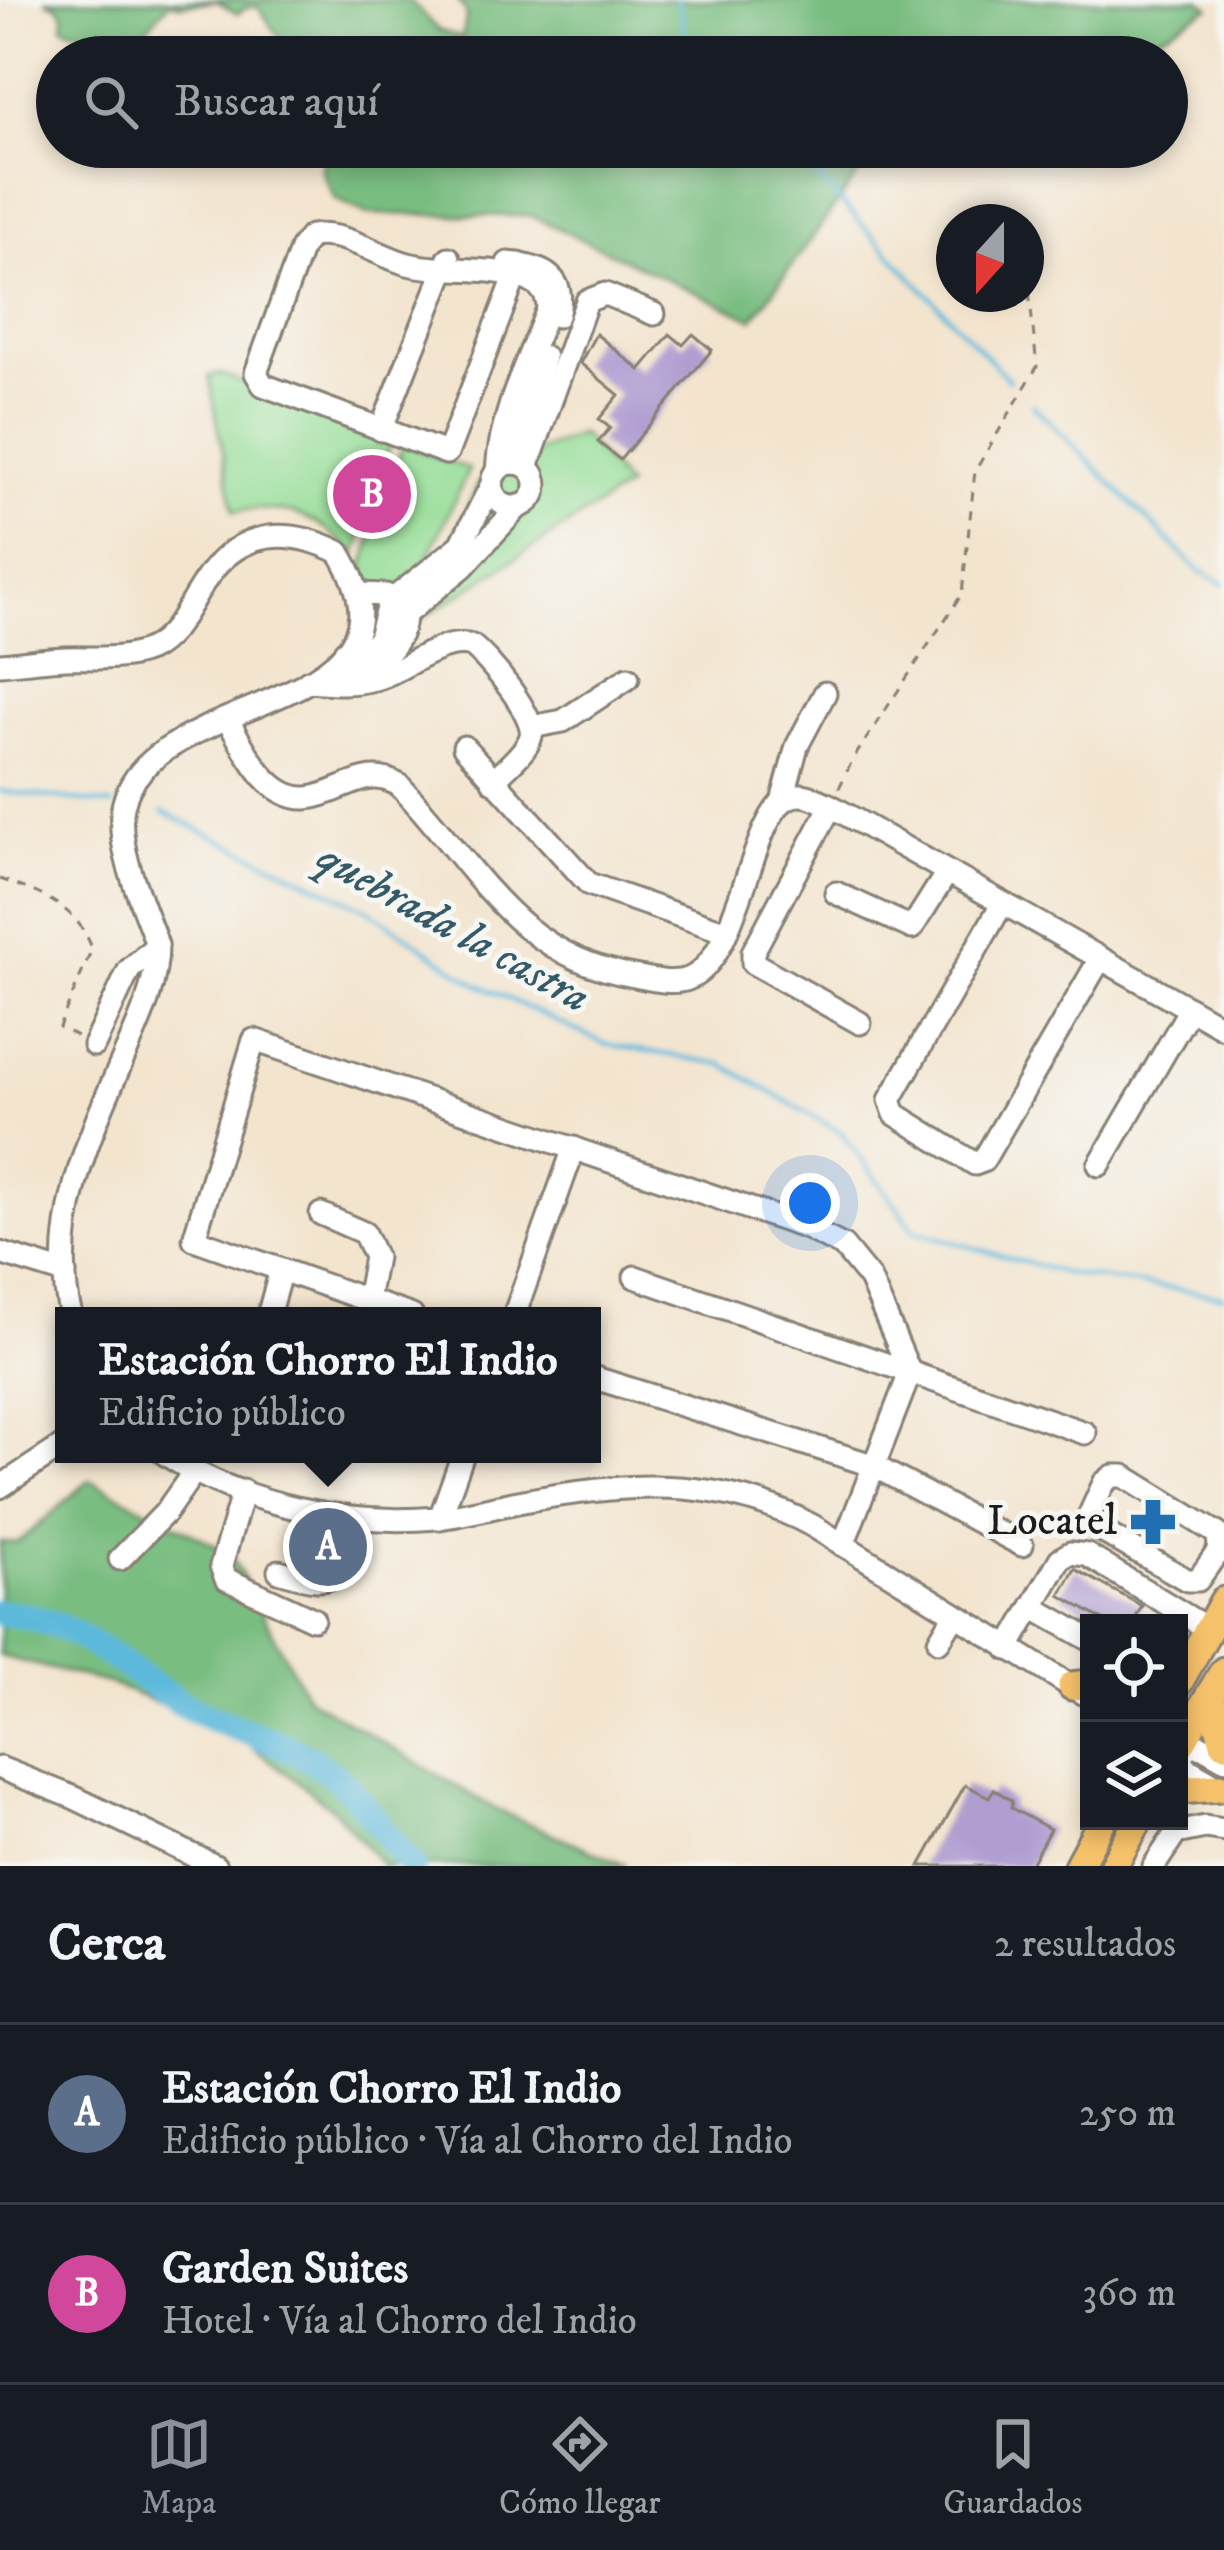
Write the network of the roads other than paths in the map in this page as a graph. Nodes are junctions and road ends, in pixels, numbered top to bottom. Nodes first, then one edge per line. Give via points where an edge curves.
1 (447, 262) junction
2 (517, 270) junction
3 (654, 314) dead end
4 (381, 430) junction
5 (507, 471) junction
6 (519, 506) junction
7 (360, 594) junction
8 (396, 604) junction
9 (337, 659) junction
10 (0, 664) edge
11 (628, 678) dead end
12 (308, 681) junction
13 (824, 693) dead end
14 (228, 720) junction
15 (531, 727) junction
16 (464, 747) dead end
17 (493, 782) junction
18 (782, 802) junction
19 (831, 806) junction
20 (946, 874) junction
21 (836, 892) dead end
22 (1002, 904) junction
23 (726, 932) junction
24 (157, 945) junction
25 (1100, 959) junction
26 (1190, 1009) junction
27 (860, 1023) dead end
28 (1224, 1028) edge
29 (94, 1046) road end
30 (574, 1148) junction
31 (1099, 1165) dead end
32 (321, 1214) dead end
33 (0, 1252) edge
34 (281, 1270) junction
35 (65, 1273) junction
36 (635, 1276) dead end
37 (367, 1300) junction
38 (70, 1307) edge
39 (271, 1307) edge
40 (384, 1307) edge
41 (517, 1307) edge
42 (910, 1373) junction
43 (601, 1380) edge
44 (1085, 1433) dead end
45 (55, 1451) edge
46 (179, 1463) edge
47 (460, 1463) edge
48 (872, 1465) junction
49 (193, 1472) junction
50 (0, 1487) edge
51 (243, 1491) junction
52 (347, 1516) junction
53 (440, 1518) junction
54 (843, 1545) junction
55 (1022, 1545) dead end
56 (120, 1559) dead end
57 (279, 1571) dead end
58 (1216, 1571) edge
59 (1224, 1601) edge
60 (1034, 1608) junction
61 (1162, 1614) edge
62 (954, 1616) junction
63 (314, 1619) dead end
64 (1188, 1623) edge
65 (1208, 1629) junction
66 (1080, 1634) edge
67 (939, 1641) dead end
68 (1008, 1649) junction
69 (1188, 1661) edge
70 (1217, 1683) edge
71 (1080, 1687) edge
72 (1188, 1732) edge
73 (1224, 1743) edge
74 (0, 1768) edge
75 (1188, 1769) edge
76 (1223, 1778) edge
77 (1188, 1788) edge
78 (1097, 1830) edge
79 (1133, 1830) edge
80 (1224, 1831) edge
81 (176, 1858) edge
82 (215, 1866) edge
83 (1078, 1866) edge
84 (1112, 1866) edge
85 (1154, 1866) edge

1 - 2 street
1 - 4 street
1 - 4 street via 395,257 333,236 311,236 302,247 256,373 263,385
2 - 4 street via 448,451
2 - 5 street via 555,280 561,294 500,442
3 - 5 street via 605,294 587,302
5 - 6 street via 500,502
5 - 6 street via 535,479 534,493
5 - 8 street via 461,545
6 - 8 street via 464,566
7 - 8 street
7 - 9 street via 362,616
7 - 10 street via 339,552 289,533 269,536 219,563 152,649
8 - 9 street via 378,641
9 - 12 street
11 - 15 street via 563,722
12 - 14 street
12 - 15 street via 380,678 465,644 500,677
13 - 18 street via 797,746
14 - 23 street via 276,789 312,797 372,777 399,785 522,925 582,964 683,981 703,969
14 - 24 street via 150,761 123,807 123,836
15 - 17 street via 529,741
16 - 17 street
17 - 23 street via 589,884
18 - 19 street via 802,795
18 - 23 street
19 - 20 street
19 - 27 street via 753,963
20 - 21 street via 912,928
20 - 22 street
22 - 25 street
22 - 25 street via 891,1094 895,1114 975,1164
24 - 29 street via 129,970
24 - 35 street via 146,1006 75,1185
25 - 26 street
26 - 28 street
26 - 31 street
30 - 34 street via 254,1040 194,1238
30 - 41 street
30 - 42 street via 842,1246 870,1279
32 - 37 street via 364,1233 375,1257
33 - 35 street
34 - 37 street
34 - 39 street
35 - 38 street
36 - 42 street
37 - 40 street
42 - 44 street
42 - 48 street
43 - 48 street
45 - 50 street
46 - 49 street
47 - 53 street
48 - 54 street
48 - 55 street
49 - 51 street
49 - 56 street
51 - 52 street
51 - 63 street via 221,1565 226,1579
52 - 53 street
52 - 57 street via 343,1571 334,1579
53 - 54 street via 609,1489 700,1487 776,1506
54 - 62 street
58 - 58 street via 1218,1534 1124,1476 1104,1483 1088,1516 1093,1526 1187,1580
59 - 65 main road
60 - 61 street via 1060,1559 1077,1552
60 - 66 street
60 - 68 street
62 - 67 street
62 - 68 street
64 - 65 street
65 - 69 main road
68 - 71 street
70 - 72 main road
70 - 73 main road
74 - 81 street via 75,1798
75 - 76 street
76 - 77 main road
78 - 83 main road
79 - 84 main road
80 - 85 street via 1176,1833
81 - 82 street

